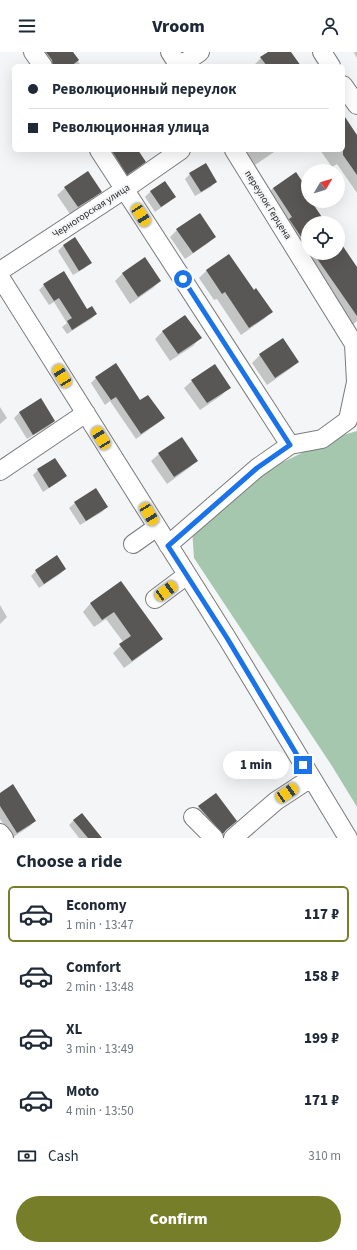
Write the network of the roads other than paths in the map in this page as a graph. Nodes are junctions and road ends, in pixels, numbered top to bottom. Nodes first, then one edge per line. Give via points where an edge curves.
1 (33, 52) edge
2 (170, 52) edge
3 (200, 52) edge
4 (322, 52) edge
5 (42, 64) edge
6 (178, 64) edge
7 (185, 64) edge
8 (329, 64) edge
9 (345, 88) edge
10 (357, 105) edge
11 (100, 152) edge
12 (177, 152) edge
13 (235, 152) edge
14 (125, 189) junction
15 (0, 271) edge
16 (0, 277) edge
17 (86, 413) junction
18 (290, 445) junction
19 (0, 470) edge
20 (157, 527) junction
21 (133, 544) dead end
22 (168, 546) junction
23 (187, 575) junction
24 (156, 599) dead end
25 (311, 778) junction
26 (193, 817) dead end
27 (0, 833) edge
28 (4, 838) edge
29 (214, 838) edge
30 (233, 838) edge
31 (346, 838) edge

1 - 5 street
2 - 6 street
3 - 7 street
4 - 8 street
9 - 10 street
11 - 14 street
12 - 14 street, Черногорская улица
13 - 18 street, переулок Герцена via 354,344 356,382 348,420 322,439
14 - 15 street, Черногорская улица
14 - 18 street
16 - 17 street
17 - 19 street
17 - 20 street
18 - 22 street via 257,468
20 - 21 street
20 - 22 street
22 - 23 street
23 - 24 street
23 - 25 street
25 - 30 street via 276,801
25 - 31 street
26 - 29 street
27 - 28 street

